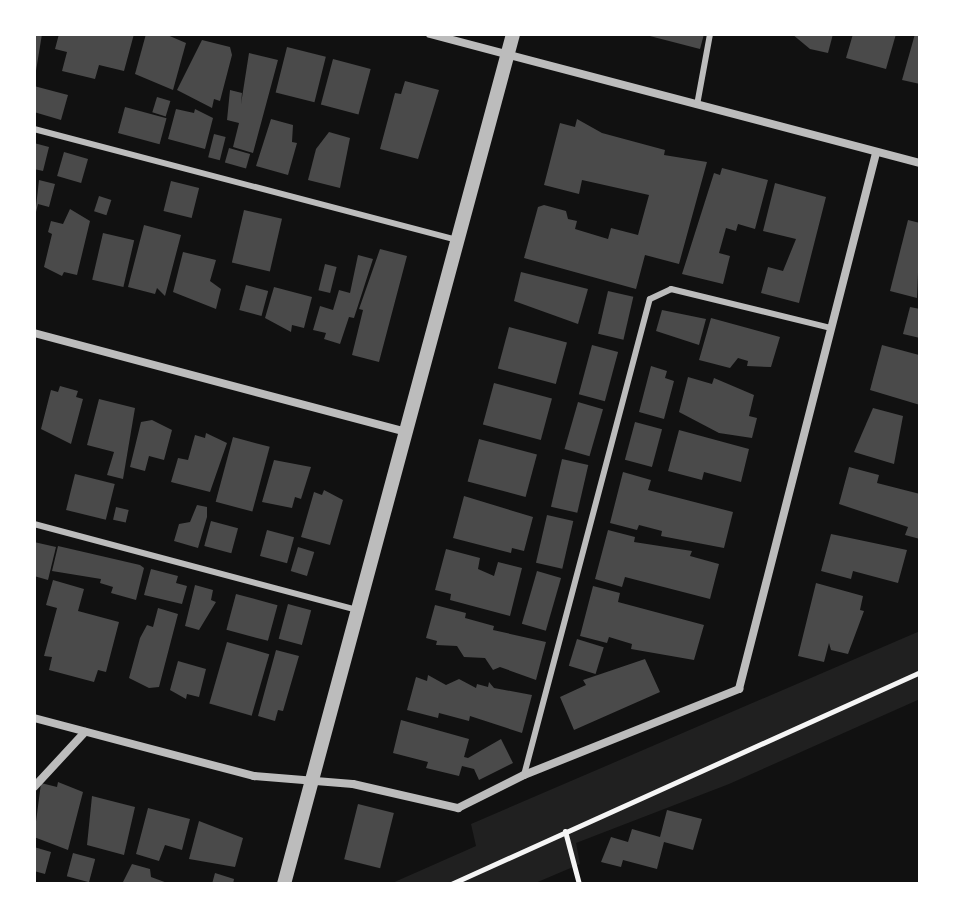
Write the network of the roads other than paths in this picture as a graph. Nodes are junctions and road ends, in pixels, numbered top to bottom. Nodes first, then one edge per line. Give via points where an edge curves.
1 (430, 34) edge
2 (513, 34) edge
3 (710, 34) edge
4 (507, 55) junction
5 (697, 106) junction
6 (34, 129) edge
7 (876, 153) junction
8 (920, 163) edge
9 (457, 240) junction
10 (831, 328) junction
11 (34, 333) edge
12 (405, 432) junction
13 (34, 524) edge
14 (357, 610) junction
15 (34, 718) edge
16 (85, 732) junction
17 (524, 775) junction
18 (311, 781) junction
19 (34, 787) edge
20 (284, 884) edge

1 - 4 street
2 - 4 street
3 - 5 lane
4 - 5 street
4 - 9 street
5 - 7 street
6 - 9 lane
7 - 8 street
7 - 10 street
9 - 12 street
10 - 17 street via 739,689
10 - 17 lane via 671,289 650,299
11 - 12 street
12 - 14 street
13 - 14 lane
14 - 18 street
15 - 16 street
16 - 18 street via 254,776
16 - 19 street
17 - 18 street via 458,808 353,784
18 - 20 street

